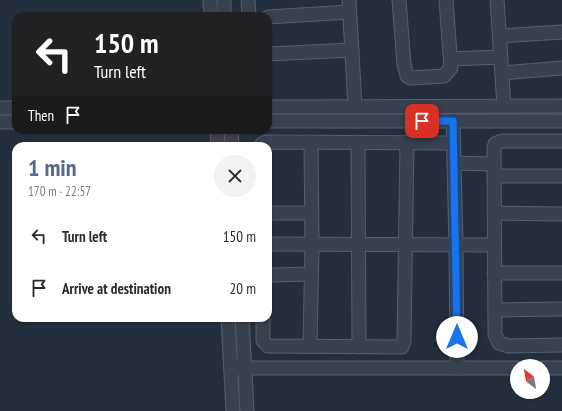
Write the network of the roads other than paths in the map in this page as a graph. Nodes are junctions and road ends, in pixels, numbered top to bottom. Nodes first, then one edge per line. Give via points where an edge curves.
1 (210, 0) edge
2 (224, 0) edge
3 (248, 0) edge
4 (399, 0) edge
5 (446, 0) edge
6 (497, 0) edge
7 (349, 6) edge
8 (211, 12) edge
9 (224, 12) edge
10 (249, 12) edge
11 (272, 16) edge
12 (562, 32) edge
13 (500, 36) junction
14 (352, 50) junction
15 (272, 54) edge
16 (501, 57) junction
17 (451, 59) junction
18 (562, 68) edge
19 (502, 73) junction
20 (504, 106) junction
21 (562, 106) edge
22 (272, 107) edge
23 (355, 107) junction
24 (0, 108) edge
25 (12, 108) edge
26 (272, 121) edge
27 (453, 121) junction
28 (562, 121) edge
29 (0, 122) edge
30 (12, 122) edge
31 (562, 141) edge
32 (272, 142) edge
33 (311, 142) junction
34 (358, 142) junction
35 (407, 142) junction
36 (454, 143) junction
37 (454, 163) junction
38 (494, 170) junction
39 (562, 176) edge
40 (272, 213) edge
41 (311, 213) junction
42 (494, 213) junction
43 (562, 214) edge
44 (272, 244) edge
45 (312, 244) junction
46 (359, 244) junction
47 (406, 244) junction
48 (456, 245) junction
49 (493, 245) junction
50 (494, 273) junction
51 (562, 273) edge
52 (311, 274) junction
53 (272, 275) edge
54 (562, 309) edge
55 (495, 310) junction
56 (228, 322) edge
57 (242, 322) edge
58 (263, 322) edge
59 (562, 345) edge
60 (310, 346) junction
61 (359, 347) junction
62 (244, 367) junction
63 (231, 368) junction
64 (457, 368) junction
65 (510, 368) edge
66 (550, 368) edge
67 (562, 368) edge
68 (233, 411) edge
69 (247, 411) edge

1 - 8 street
2 - 9 street
3 - 10 street
4 - 17 street via 407,76 444,76 451,68
5 - 17 street
6 - 13 street
7 - 11 street
7 - 14 street
12 - 13 street
13 - 16 street
14 - 15 street
14 - 23 street
16 - 17 street
16 - 19 street
18 - 19 street
19 - 20 street
20 - 21 street
20 - 23 street
22 - 23 street
24 - 25 street
26 - 27 street
27 - 28 street
27 - 36 street
29 - 30 street
31 - 38 street via 498,142 494,148
32 - 33 street
33 - 34 street
33 - 41 street
34 - 35 street
34 - 46 street
35 - 36 street
35 - 47 street
36 - 37 street
37 - 38 street
37 - 48 street
38 - 39 street
38 - 42 street
40 - 41 street
41 - 45 street
42 - 43 street
42 - 49 street
44 - 45 street
45 - 46 street
45 - 52 street
46 - 47 street
46 - 61 street
47 - 48 street
47 - 61 street via 402,347
48 - 49 street
48 - 64 street
49 - 50 street
50 - 51 street
50 - 55 street
52 - 53 street
52 - 60 street
54 - 55 street
55 - 59 street via 495,334 499,343 509,346
56 - 63 street
57 - 62 street
58 - 60 street via 262,341 268,346
60 - 61 street
62 - 63 street
62 - 64 street
62 - 69 street
63 - 68 street
64 - 65 street
66 - 67 street

